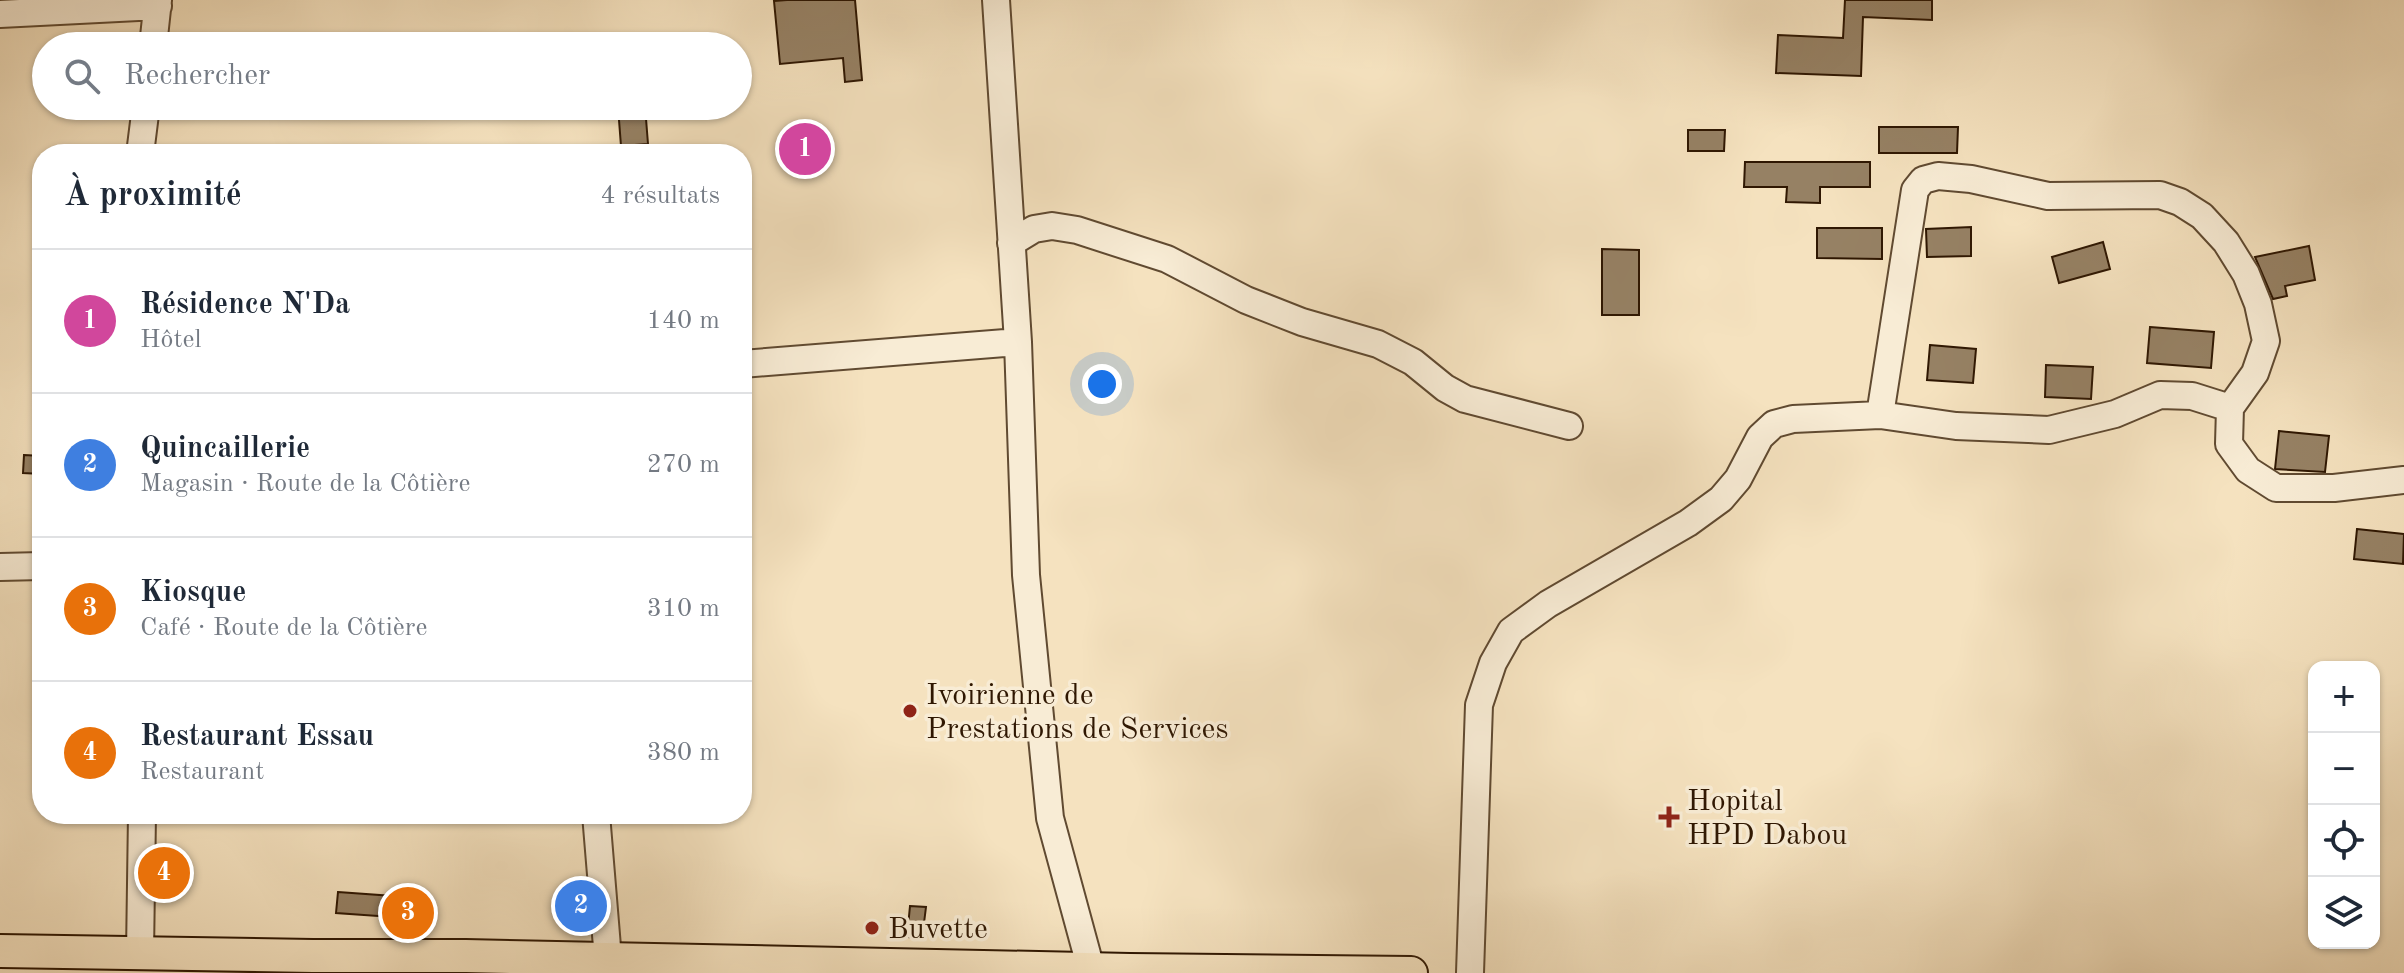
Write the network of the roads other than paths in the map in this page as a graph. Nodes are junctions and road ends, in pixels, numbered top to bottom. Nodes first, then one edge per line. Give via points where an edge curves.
1 (996, 0) edge
2 (158, 3) edge
3 (0, 14) edge
4 (155, 32) edge
5 (144, 120) edge
6 (141, 144) edge
7 (1011, 243) junction
8 (1018, 342) junction
9 (752, 363) edge
10 (2230, 408) junction
11 (1880, 415) junction
12 (1569, 426) dead end
13 (2404, 480) edge
14 (32, 566) edge
15 (0, 567) edge
16 (142, 824) edge
17 (597, 824) edge
18 (0, 951) edge
19 (140, 953) junction
20 (608, 959) junction
21 (310, 964) edge
22 (470, 964) edge
23 (1091, 969) junction
24 (1131, 972) edge
25 (1411, 973) edge
26 (1470, 973) edge

1 - 7 street
2 - 3 street
2 - 4 street
5 - 6 street
7 - 8 street
7 - 12 street via 1034,229 1052,226 1167,259 1246,300 1378,344 1465,399
8 - 9 street
8 - 23 street via 1026,575 1050,818
10 - 11 street via 2192,396 2160,395 2115,414 2049,430 1956,426
10 - 11 street via 2255,373 2266,341 2246,274 2202,216 2160,195 2048,196 1938,176 1923,180 1915,190
10 - 13 street via 2229,444 2248,470 2276,488
11 - 26 street via 1774,424 1721,499 1511,631 1479,705
14 - 15 street
16 - 19 street
17 - 20 street
18 - 19 main road
19 - 21 main road
20 - 22 main road
20 - 23 main road
21 - 22 main road
23 - 24 main road
24 - 25 main road

